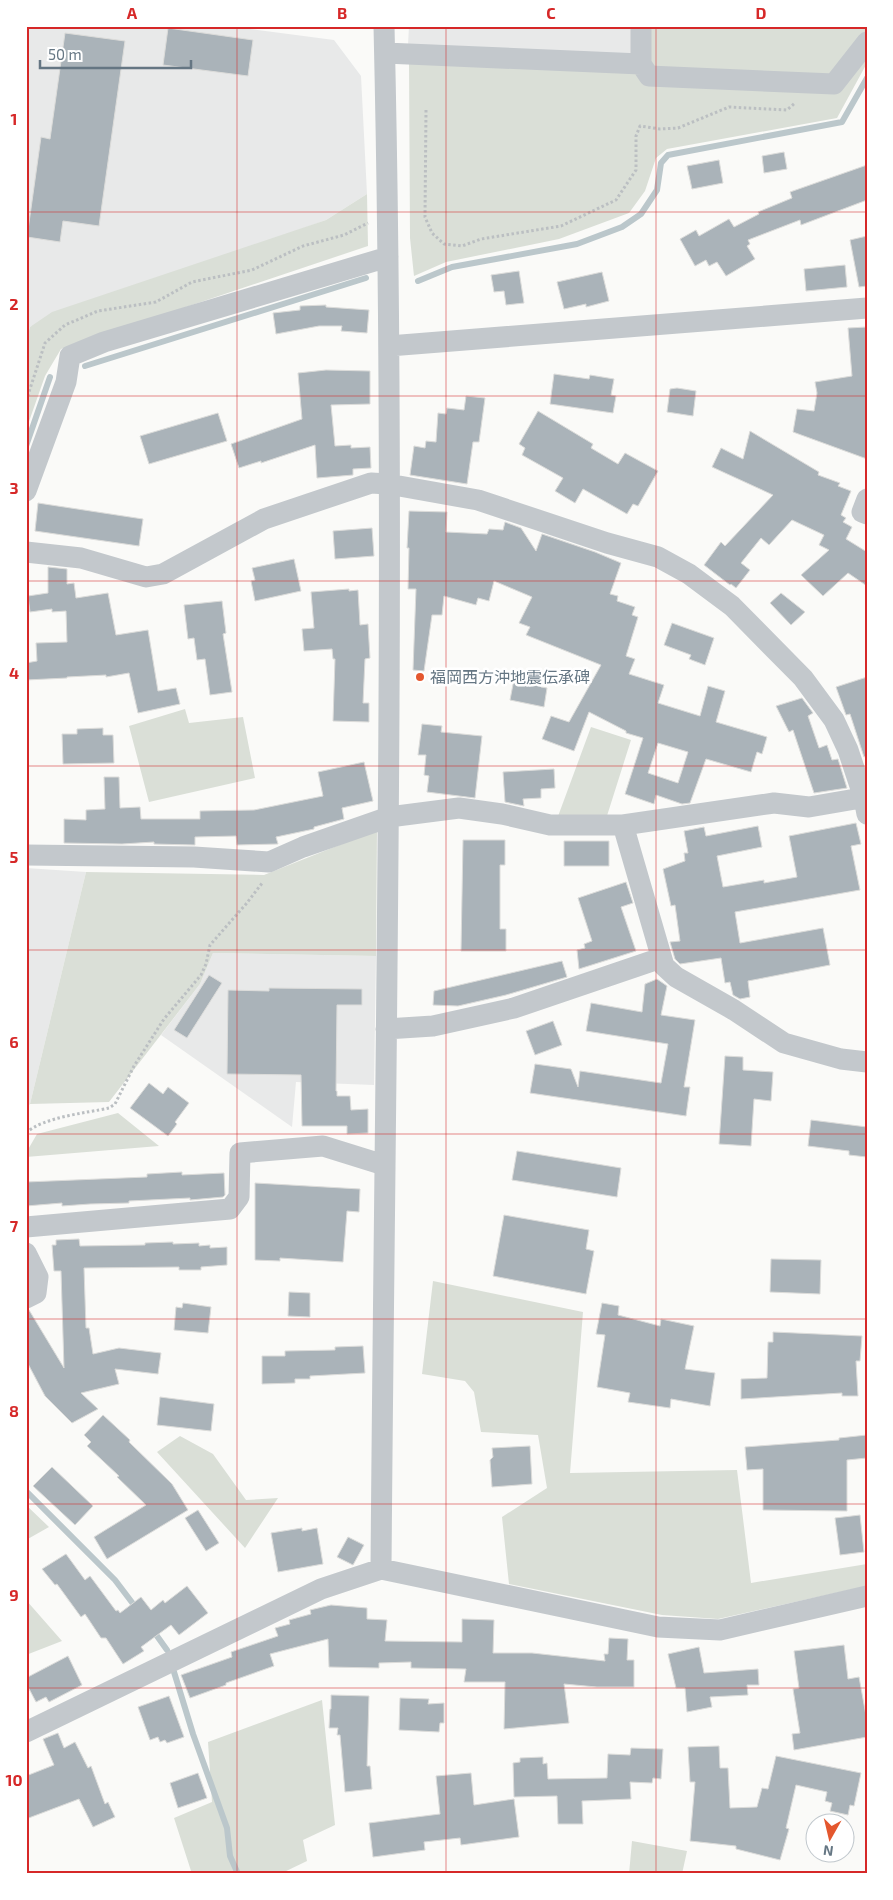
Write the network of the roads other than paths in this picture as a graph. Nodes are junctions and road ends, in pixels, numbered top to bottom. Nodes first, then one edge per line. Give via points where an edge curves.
1 (384, 26) edge
2 (641, 26) edge
3 (867, 42) edge
4 (384, 53) junction
5 (641, 64) junction
6 (388, 257) junction
7 (867, 308) edge
8 (389, 346) junction
9 (388, 484) junction
10 (26, 491) edge
11 (867, 499) edge
12 (867, 514) edge
13 (26, 552) edge
14 (866, 803) edge
15 (389, 817) junction
16 (623, 826) junction
17 (26, 856) edge
18 (662, 958) junction
19 (386, 1029) junction
20 (867, 1062) edge
21 (384, 1165) junction
22 (26, 1228) edge
23 (26, 1253) edge
24 (26, 1298) edge
25 (382, 1568) junction
26 (867, 1596) edge
27 (26, 1732) edge

1 - 4 street
2 - 5 street
3 - 5 street via 834,84 648,76
4 - 5 street
4 - 6 street
6 - 8 street
6 - 10 street via 104,342 70,356 66,382
7 - 8 street
8 - 9 street
9 - 13 street via 372,483 264,519 163,574 146,577 81,558
9 - 14 street via 478,500 658,557 690,574 732,606 803,678 834,720
9 - 15 street
11 - 12 street via 862,512
14 - 16 street via 809,807 774,802
15 - 16 street via 459,808 550,825
15 - 17 street via 269,862 194,857
15 - 19 street
16 - 18 street
18 - 19 street via 514,1008 433,1026
18 - 20 street via 664,966 676,977 784,1043 841,1059
19 - 21 street
21 - 22 street via 323,1146 240,1153 239,1198 230,1209
21 - 25 street
23 - 24 street via 38,1277 36,1293
25 - 26 street via 658,1627 720,1630
25 - 27 street via 321,1589

